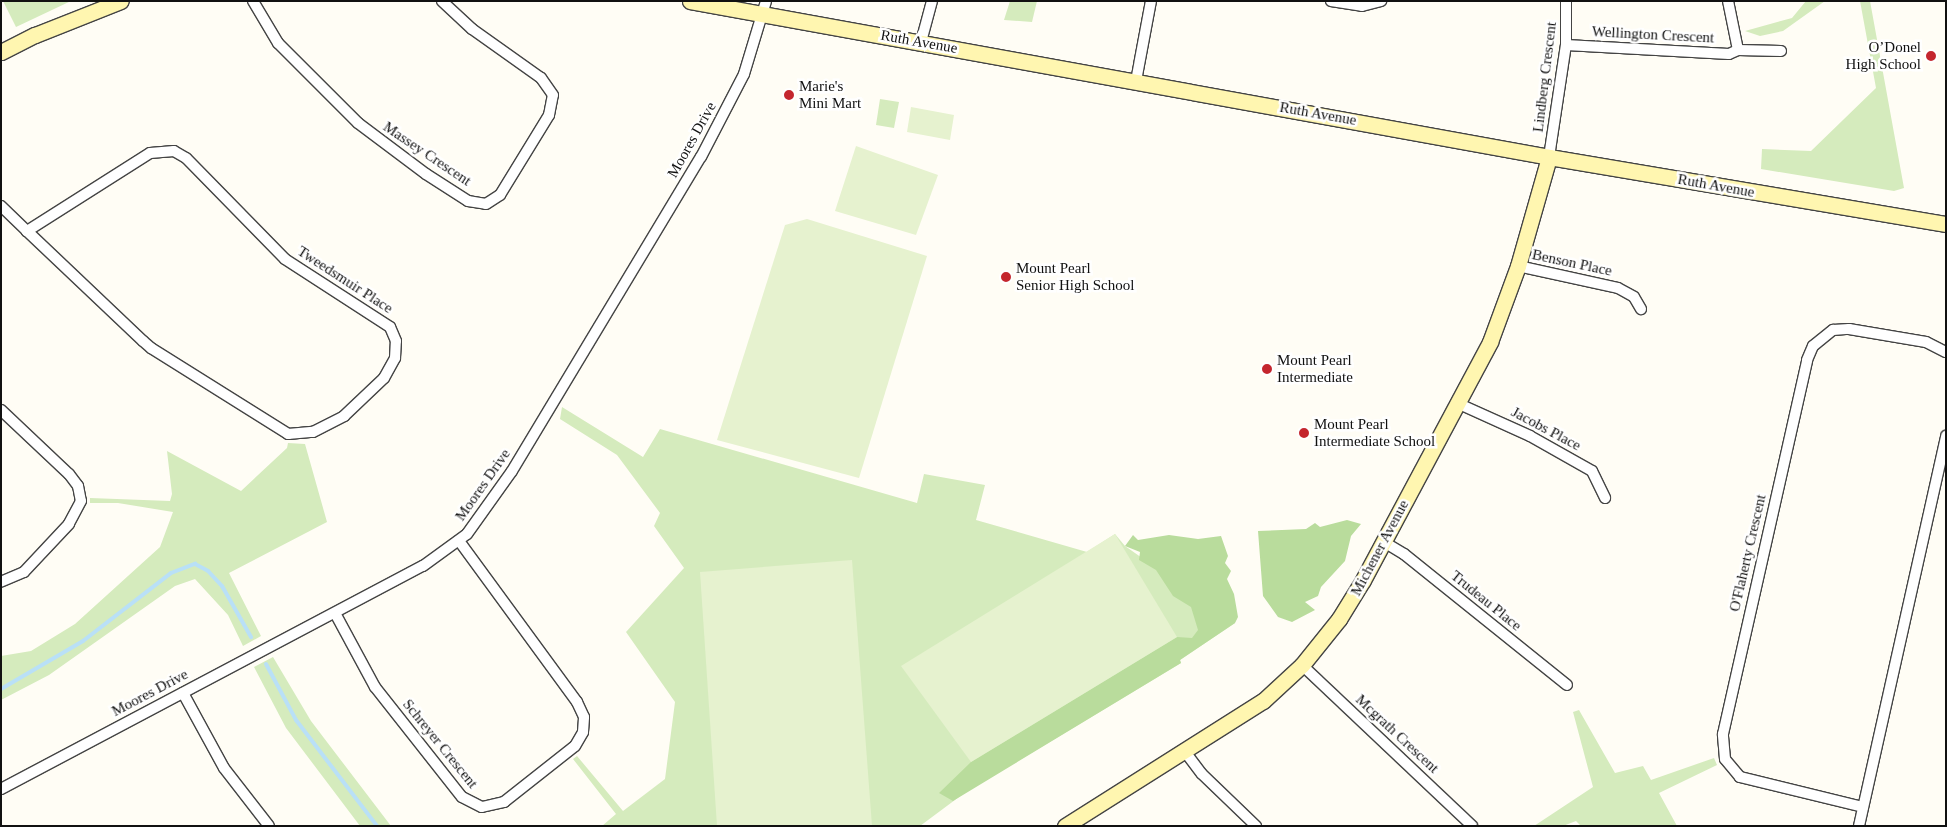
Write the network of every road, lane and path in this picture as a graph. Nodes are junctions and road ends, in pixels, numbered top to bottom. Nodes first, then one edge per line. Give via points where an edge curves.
1 (253, 1) edge
2 (442, 1) edge
3 (690, 1) edge
4 (932, 1) edge
5 (1151, 1) edge
6 (1331, 1) edge
7 (1381, 1) edge
8 (1566, 1) edge
9 (1728, 1) edge
10 (111, 3) edge
11 (764, 8) edge
12 (921, 42) junction
13 (1566, 45) junction
14 (1738, 50) junction
15 (1781, 51) dead end
16 (1, 52) edge
17 (1136, 81) junction
18 (1549, 157) junction
19 (1, 206) edge
20 (1946, 224) edge
21 (27, 231) junction
22 (1518, 266) junction
23 (1642, 309) dead end
24 (1946, 352) edge
25 (1457, 403) junction
26 (1, 410) edge
27 (1946, 436) edge
28 (1605, 498) dead end
29 (459, 541) junction
30 (1384, 542) junction
31 (1, 582) edge
32 (335, 613) junction
33 (1302, 665) junction
34 (1567, 685) dead end
35 (182, 693) junction
36 (1186, 753) junction
37 (1, 789) edge
38 (1863, 807) junction
39 (269, 826) edge
40 (1065, 826) edge
41 (1256, 826) edge
42 (1472, 826) edge
43 (1859, 826) edge

1 - 2 street, Massey Crescent via 278,42 358,123 468,201 486,204 500,195 549,114 553,95 541,78 472,29
3 - 11 main road, Ruth Avenue
4 - 12 street
5 - 17 street
6 - 7 street via 1362,6
8 - 13 street, Lindberg Crescent
9 - 14 street, Wellington Crescent
10 - 16 main road
11 - 12 main road, Ruth Avenue
11 - 29 street, Moores Drive via 744,74 701,158 502,487
12 - 17 main road, Ruth Avenue
13 - 14 street, Wellington Crescent via 1724,54
13 - 18 street, Lindberg Crescent
14 - 15 street, Wellington Crescent
17 - 18 main road, Ruth Avenue
18 - 20 main road, Ruth Avenue
18 - 22 main road, Michener Avenue
19 - 21 street, Tweedsmuir Place
21 - 21 street, Tweedsmuir Place via 159,354 288,434 313,432 344,416 384,378 395,358 396,341 390,327 285,259 186,158 174,150 150,154
22 - 23 street, Benson Place via 1618,288 1634,296
22 - 25 main road, Michener Avenue via 1490,342
24 - 38 street, O'Flaherty Crescent via 1926,342 1849,329 1824,334 1813,346 1807,360 1724,734 1725,759 1740,777
25 - 28 street, Jacobs Place via 1530,436 1592,471
25 - 30 main road, Michener Avenue
26 - 31 street via 70,474 78,486 81,500 69,524 24,572
27 - 38 street
29 - 32 street, Moores Drive via 432,561
29 - 32 street, Schreyer Crescent via 577,702 584,717 583,732 575,746 504,802 482,807 462,797 375,688
30 - 33 main road, Michener Avenue via 1339,620
30 - 34 street, Trudeau Place via 1404,554
32 - 35 street, Moores Drive
33 - 36 main road, Michener Avenue via 1263,701
33 - 42 street, Mcgrath Crescent
35 - 37 street, Moores Drive
35 - 39 street via 224,768
36 - 40 main road, Michener Avenue
36 - 41 street via 1202,774
38 - 43 street

